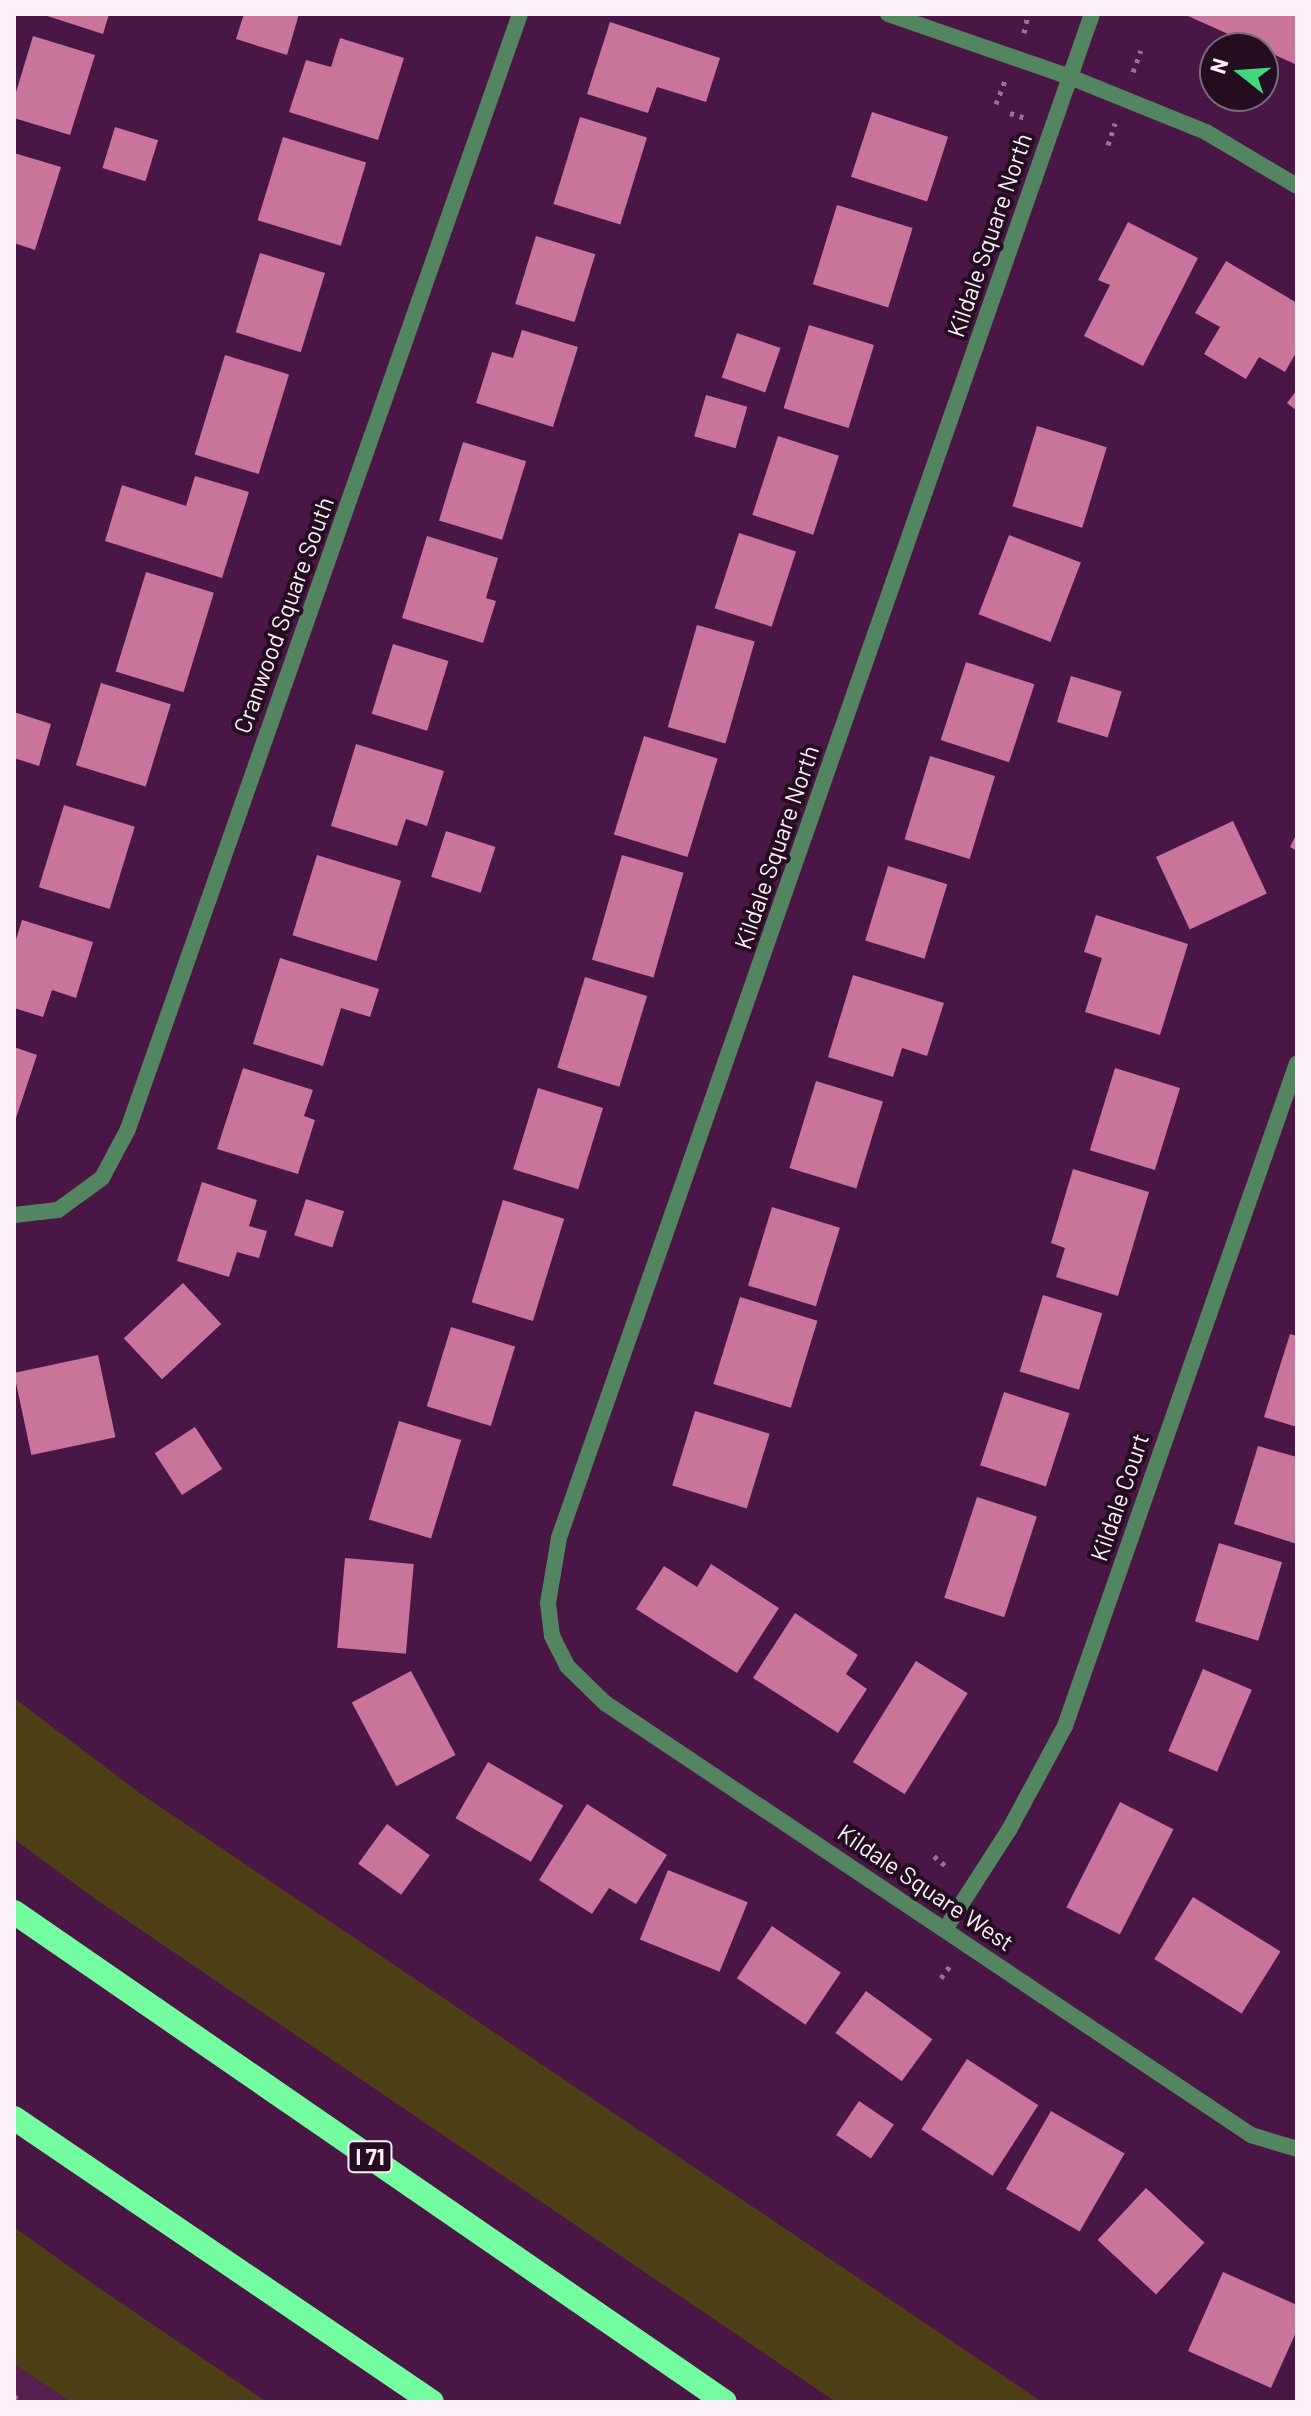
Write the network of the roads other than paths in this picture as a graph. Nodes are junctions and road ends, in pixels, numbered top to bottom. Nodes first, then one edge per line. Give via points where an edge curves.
1 (520, 14) edge
2 (888, 14) edge
3 (1092, 14) edge
4 (1070, 77) junction
5 (1297, 186) edge
6 (1297, 1063) edge
7 (14, 1215) edge
8 (552, 1636) joint
9 (14, 1912) edge
10 (946, 1928) junction
11 (14, 2118) edge
12 (1297, 2149) edge
13 (432, 2402) edge
14 (725, 2402) edge

1 - 7 street, Cranwood Square South via 128,1129 102,1178 58,1210
2 - 4 street
3 - 4 street, Kildale Square North
4 - 5 street via 1206,132
4 - 8 street, Kildale Square North via 559,1538 548,1603
6 - 10 street, Kildale Court via 1065,1726 1009,1830
8 - 10 street, Kildale Square West via 567,1666 605,1703
9 - 14 highway, I 71
10 - 12 street, Kildale Square West via 1251,2135
11 - 13 highway

